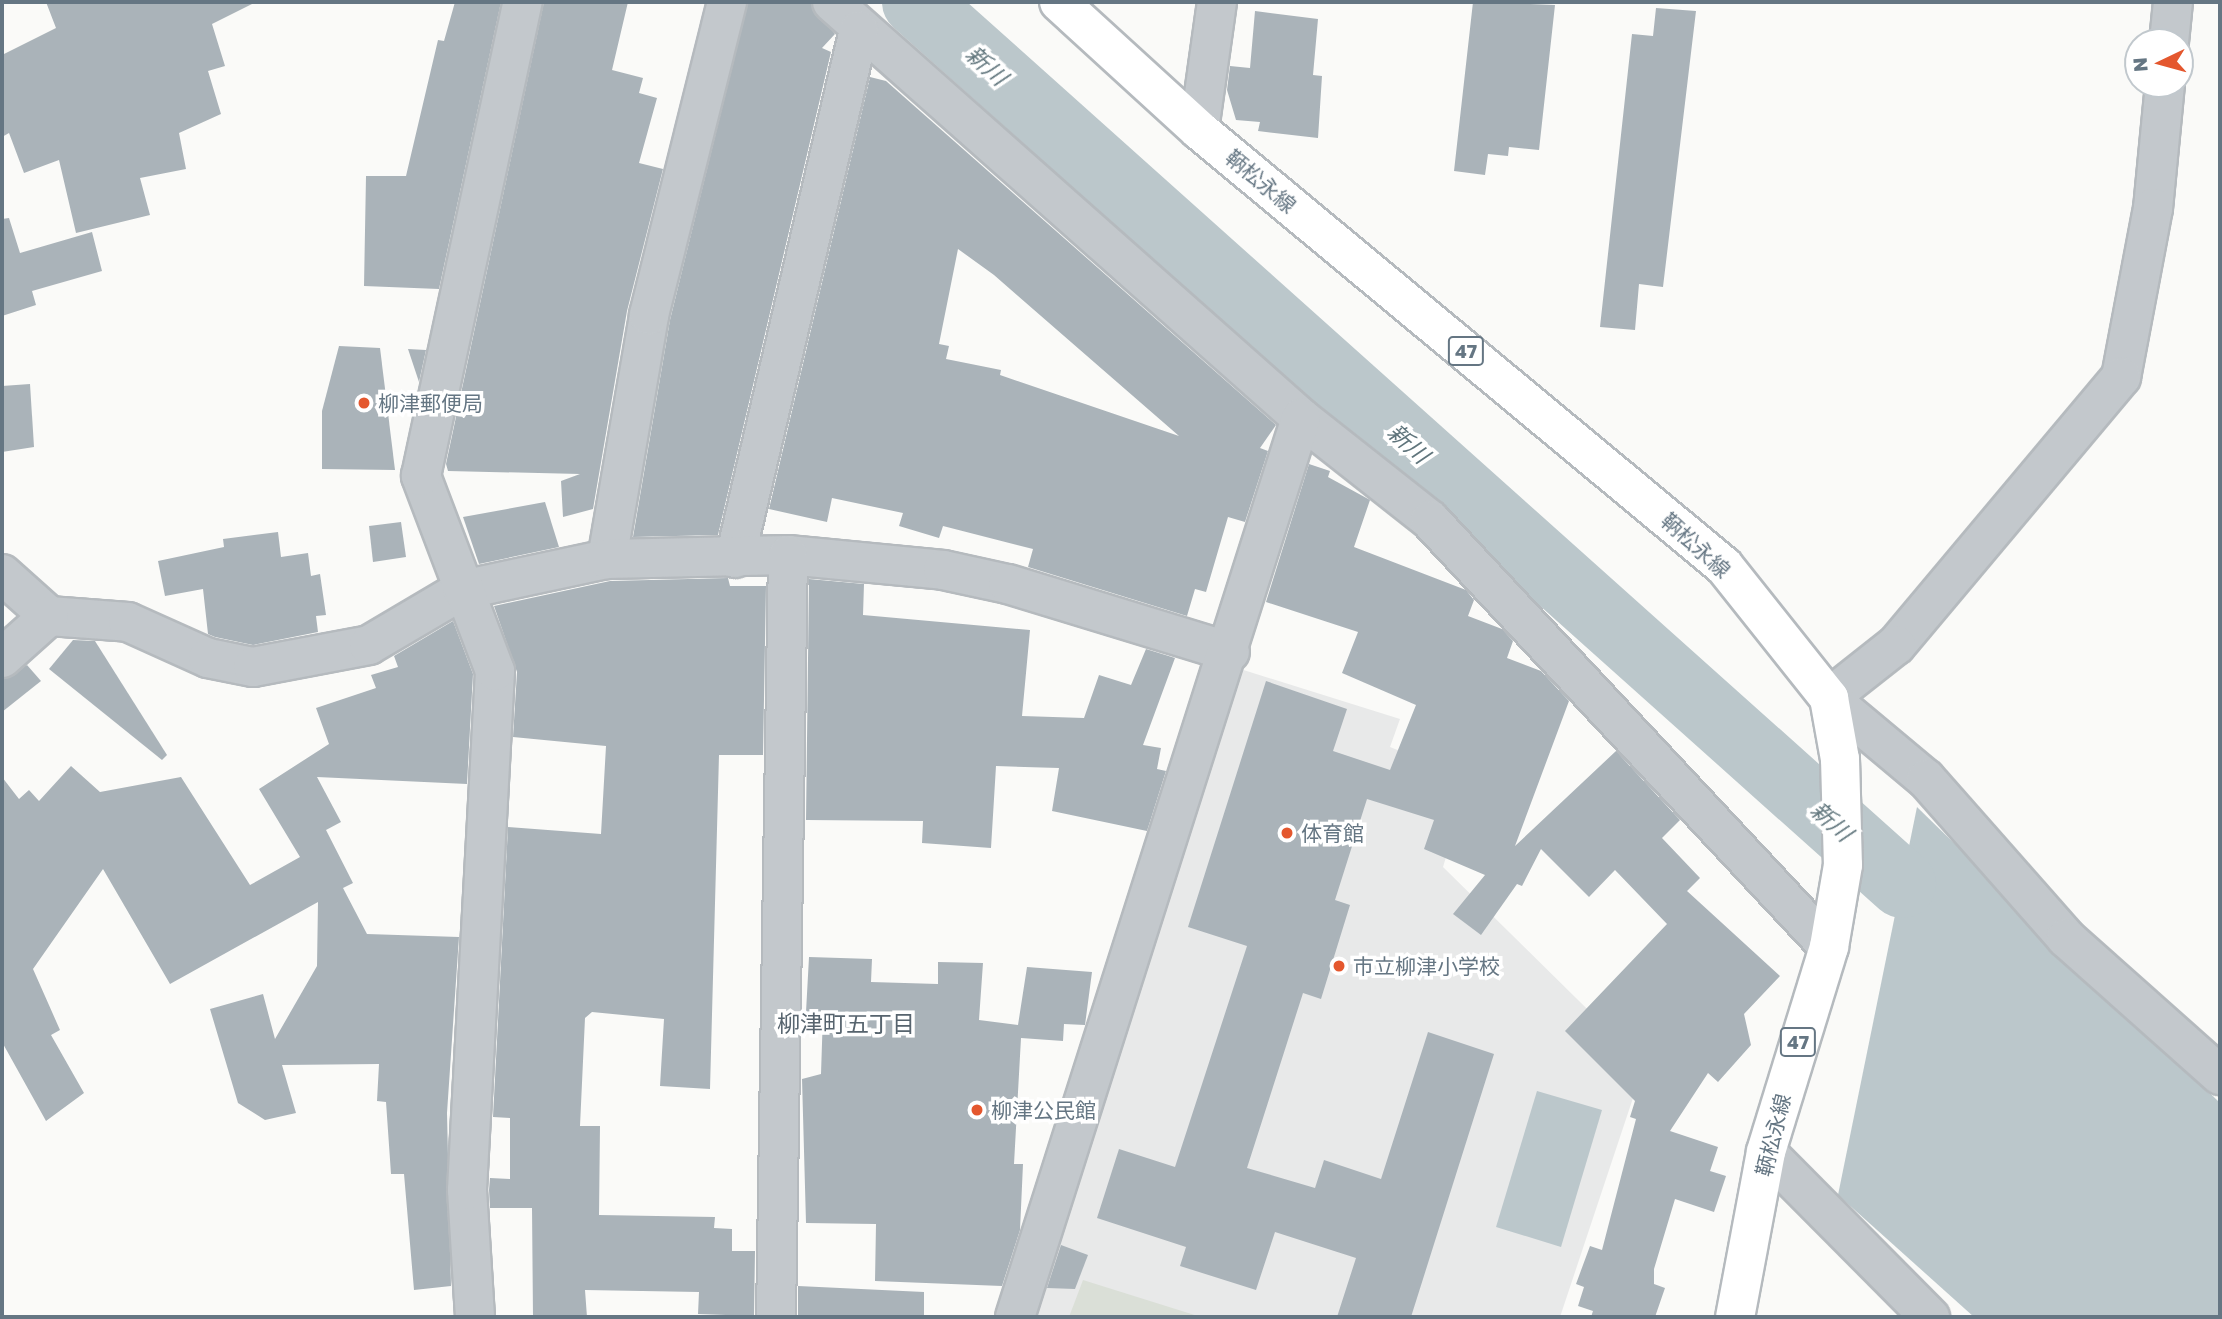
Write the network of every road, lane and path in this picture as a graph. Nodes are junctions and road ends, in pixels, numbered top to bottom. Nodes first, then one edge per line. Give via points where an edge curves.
1 (523, 2) edge
2 (727, 2) edge
3 (831, 2) edge
4 (1059, 2) edge
5 (1217, 2) edge
6 (2173, 2) edge
7 (2170, 28) edge
8 (859, 30) junction
9 (2164, 98) edge
10 (1199, 130) junction
11 (1301, 418) junction
12 (788, 555) junction
13 (735, 558) junction
14 (607, 559) junction
15 (2, 574) edge
16 (462, 590) junction
17 (49, 616) junction
18 (1230, 652) junction
19 (2, 658) edge
20 (1832, 713) junction
21 (1830, 940) junction
22 (2220, 1075) edge
23 (1766, 1152) junction
24 (475, 1317) edge
25 (776, 1317) edge
26 (1015, 1317) edge
27 (1735, 1317) edge
28 (1930, 1317) edge

1 - 16 street via 421,476
2 - 14 street via 649,315
3 - 8 street
4 - 10 main road, 鞆松永線 / 47
5 - 10 street
6 - 7 street
8 - 11 street
8 - 13 street
9 - 20 street via 2153,208 2121,377 1896,645
10 - 20 main road, 鞆松永線 / 47 via 1724,566
11 - 18 street
11 - 21 street via 1430,520
12 - 13 street
12 - 18 street via 943,570 1008,584
12 - 25 street
13 - 14 street
14 - 16 street
15 - 17 street
16 - 17 street via 369,646 253,667 208,658 128,622
16 - 24 street via 495,671 467,1190
17 - 19 street
18 - 26 street
20 - 21 main road, 鞆松永線 / 47 via 1843,865
20 - 22 street via 1926,779 2066,938
21 - 23 main road, 鞆松永線 / 47
23 - 27 main road, 鞆松永線 / 47
23 - 28 street

